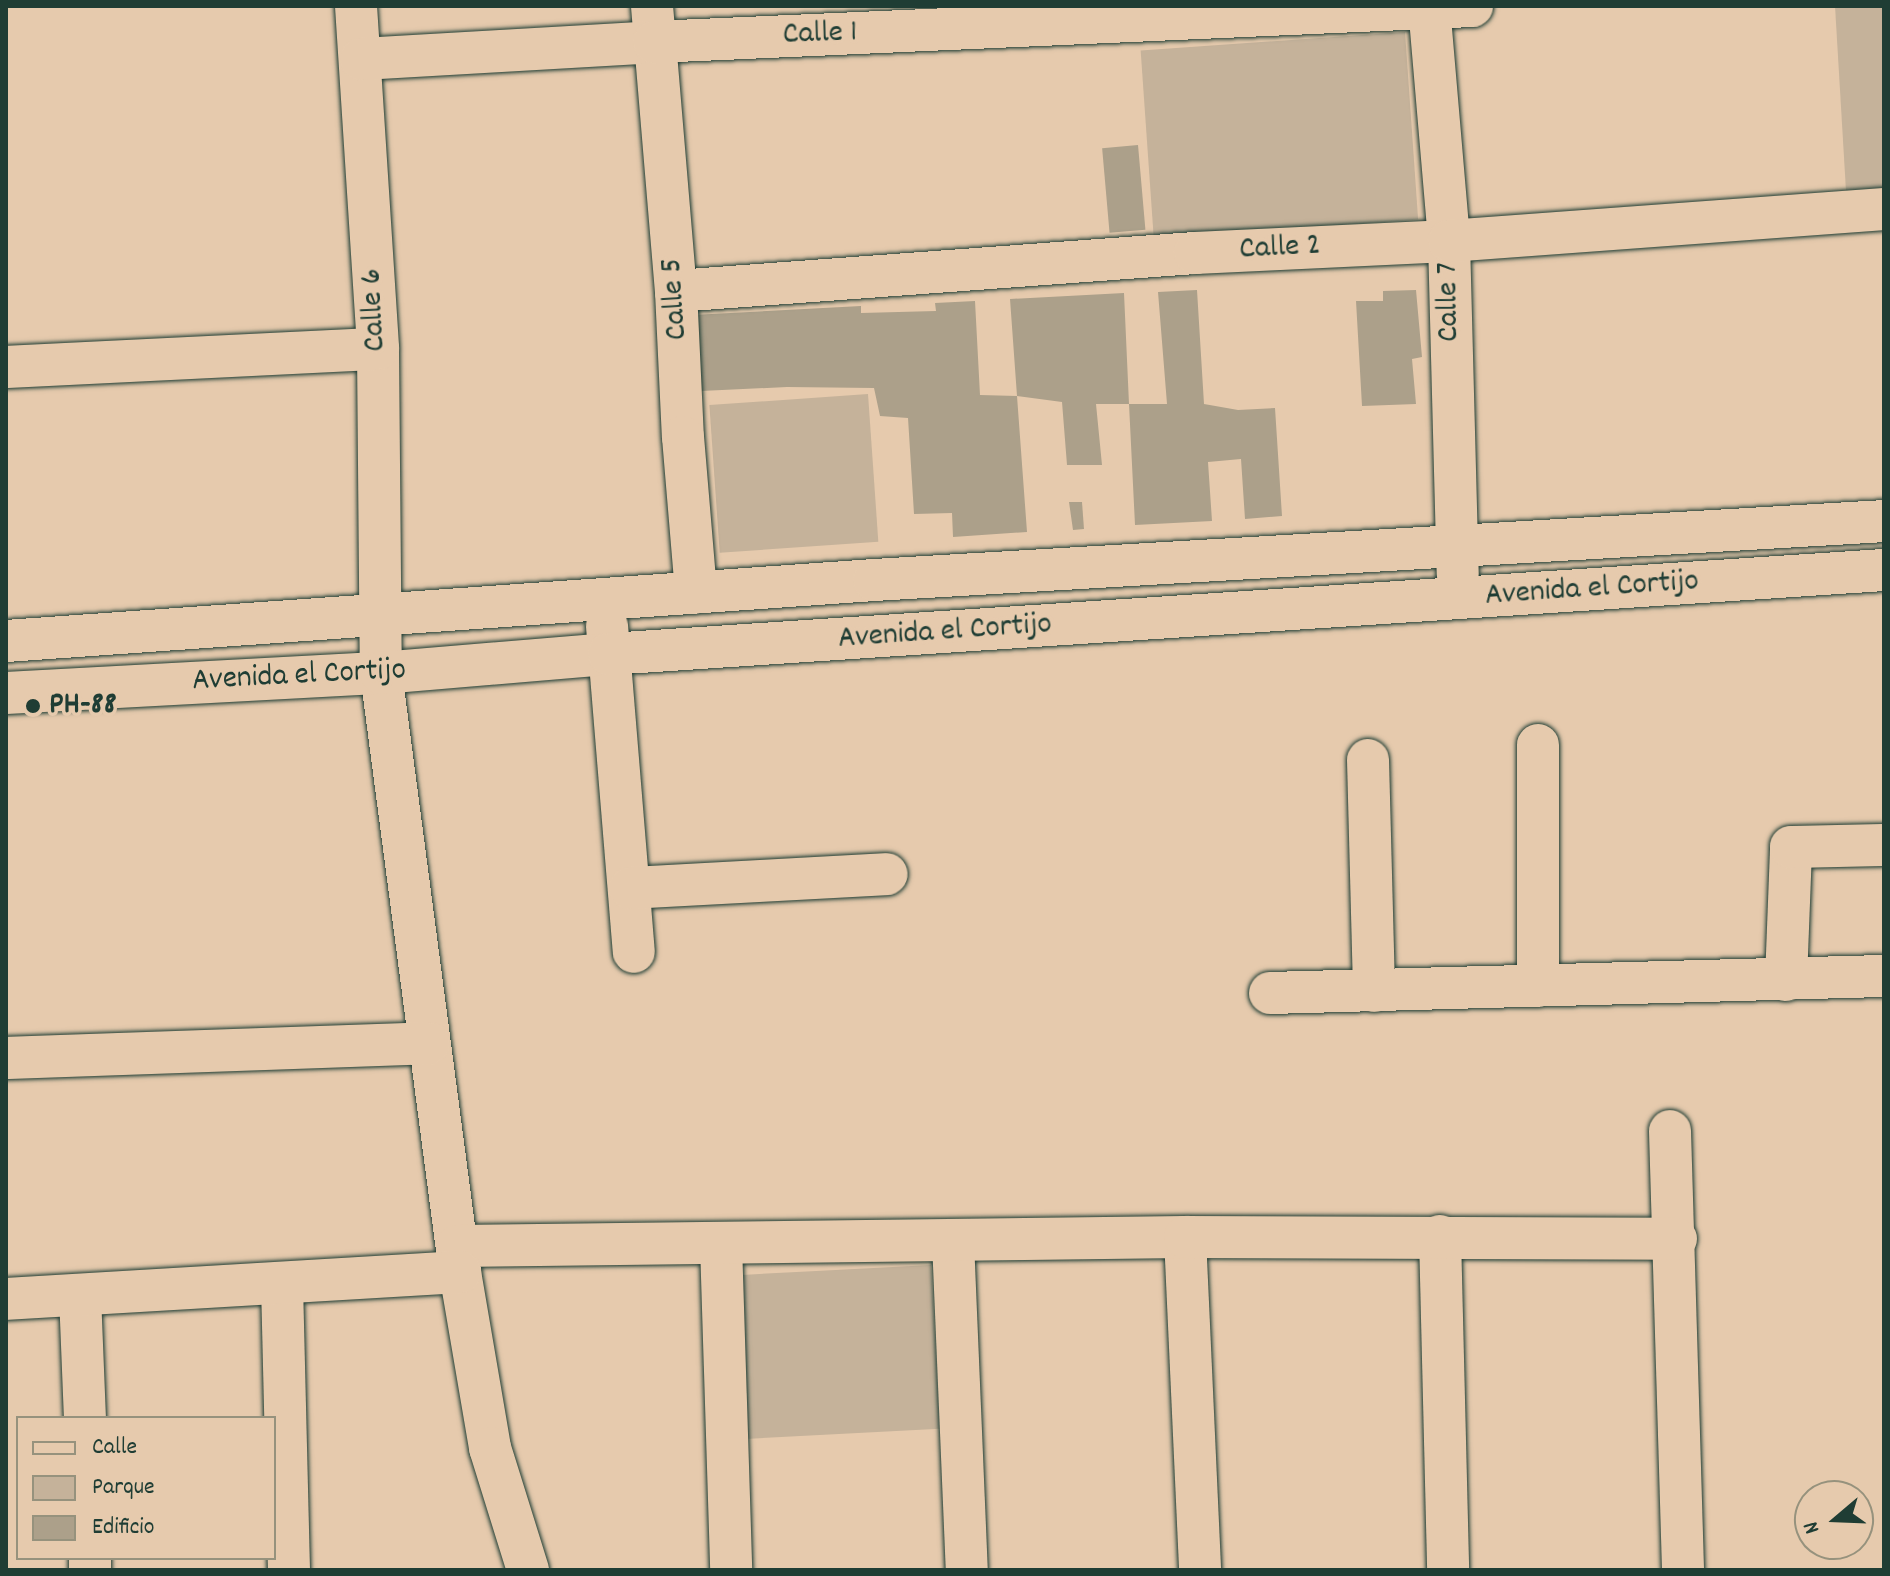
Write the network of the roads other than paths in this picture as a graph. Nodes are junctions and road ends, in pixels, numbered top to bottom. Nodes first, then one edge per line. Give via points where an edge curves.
1 (356, 6) edge
2 (1472, 6) edge
3 (1429, 8) edge
4 (653, 24) edge
5 (361, 59) junction
6 (1884, 209) edge
7 (1449, 241) junction
8 (676, 291) junction
9 (378, 349) junction
10 (6, 367) edge
11 (1884, 521) edge
12 (1458, 548) junction
13 (1884, 570) edge
14 (696, 592) junction
15 (1458, 599) junction
16 (604, 600) junction
17 (383, 614) junction
18 (6, 641) edge
19 (609, 654) junction
20 (381, 673) junction
21 (6, 693) edge
22 (1538, 745) dead end
23 (1368, 760) dead end
24 (1884, 845) edge
25 (887, 874) dead end
26 (630, 888) junction
27 (634, 952) dead end
28 (1884, 976) edge
29 (1786, 980) junction
30 (1538, 986) junction
31 (1374, 991) junction
32 (1270, 993) dead end
33 (429, 1043) junction
34 (6, 1058) edge
35 (1670, 1131) dead end
36 (1440, 1236) junction
37 (1185, 1237) junction
38 (1676, 1239) junction
39 (953, 1241) junction
40 (721, 1244) junction
41 (458, 1259) junction
42 (282, 1284) junction
43 (80, 1295) junction
44 (6, 1299) edge
45 (85, 1416) edge
46 (289, 1570) edge
47 (528, 1570) edge
48 (731, 1570) edge
49 (967, 1570) edge
50 (1200, 1570) edge
51 (1448, 1570) edge
52 (1683, 1570) edge

1 - 5 street, Calle 6
2 - 3 street, Calle 1
3 - 4 street, Calle 1
3 - 7 street, Calle 7
4 - 5 street, Calle 1
4 - 8 street, Calle 5
5 - 9 street, Calle 6
6 - 7 street, Calle 2
7 - 8 street, Calle 2 via 1195,253
7 - 12 street, Calle 7
8 - 14 street, Calle 5
9 - 10 street
9 - 17 street, Calle 6
11 - 12 street, Avenida el Cortijo
12 - 14 street, Avenida el Cortijo
12 - 15 street, Calle 7
13 - 15 street, Avenida el Cortijo
14 - 16 street, Avenida el Cortijo
15 - 19 street, Avenida el Cortijo
16 - 17 street, Avenida el Cortijo
16 - 19 street
17 - 18 street, Avenida el Cortijo
17 - 20 street, Calle 6
19 - 20 street, Avenida el Cortijo
19 - 26 street
20 - 21 street, Avenida el Cortijo
20 - 33 street, Calle 6
22 - 30 street
23 - 31 street
24 - 29 street via 1791,847
25 - 26 street
26 - 27 street
28 - 29 street
29 - 30 street
30 - 31 street
31 - 32 street
33 - 34 street
33 - 41 street, Calle 6
35 - 38 street
36 - 37 street
36 - 38 street
36 - 51 street
37 - 39 street
37 - 50 street
38 - 52 street
39 - 40 street
39 - 49 street
40 - 41 street
40 - 48 street
41 - 42 street
41 - 47 street, Calle 6 via 490,1448
42 - 43 street
42 - 46 street
43 - 44 street
43 - 45 street

